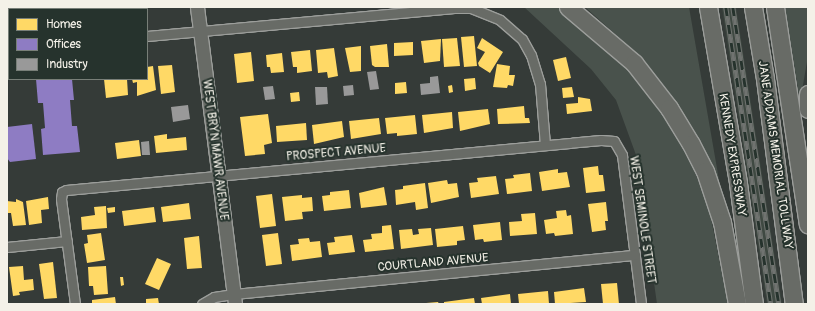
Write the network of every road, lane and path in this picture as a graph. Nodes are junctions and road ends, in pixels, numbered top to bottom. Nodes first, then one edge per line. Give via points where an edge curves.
1 (197, 7) edge
2 (568, 7) edge
3 (708, 7) edge
4 (753, 7) edge
5 (775, 7) edge
6 (200, 31) junction
7 (148, 36) edge
8 (808, 94) edge
9 (808, 109) edge
10 (614, 141) joint
11 (545, 146) junction
12 (218, 176) junction
13 (808, 225) edge
14 (67, 241) junction
15 (7, 247) edge
16 (635, 255) junction
17 (234, 299) edge
18 (75, 304) edge
19 (202, 304) edge
20 (641, 304) edge
21 (737, 304) edge
22 (754, 304) edge
23 (794, 304) edge

1 - 6 street, WEST BRYN MAWR AVENUE
2 - 21 highway via 634,63 665,102 691,144 705,171 718,210
3 - 22 highway, KENNEDY EXPRESSWAY via 738,183
4 - 23 highway, JANE ADDAMS MEMORIAL TOLLWAY
5 - 13 highway
6 - 7 street
6 - 11 street via 471,8 500,20 522,39 531,55 540,84
6 - 12 street, WEST BRYN MAWR AVENUE
8 - 9 highway
10 - 11 street, PROSPECT AVENUE
10 - 16 street, WEST SEMINOLE STREET via 622,155
11 - 12 street, PROSPECT AVENUE
12 - 14 street, PROSPECT AVENUE via 66,190 62,192
12 - 17 street, WEST BRYN MAWR AVENUE
14 - 15 street
14 - 18 street
16 - 17 street, COURTLAND AVENUE
16 - 20 street, WEST SEMINOLE STREET
17 - 19 street via 214,297

